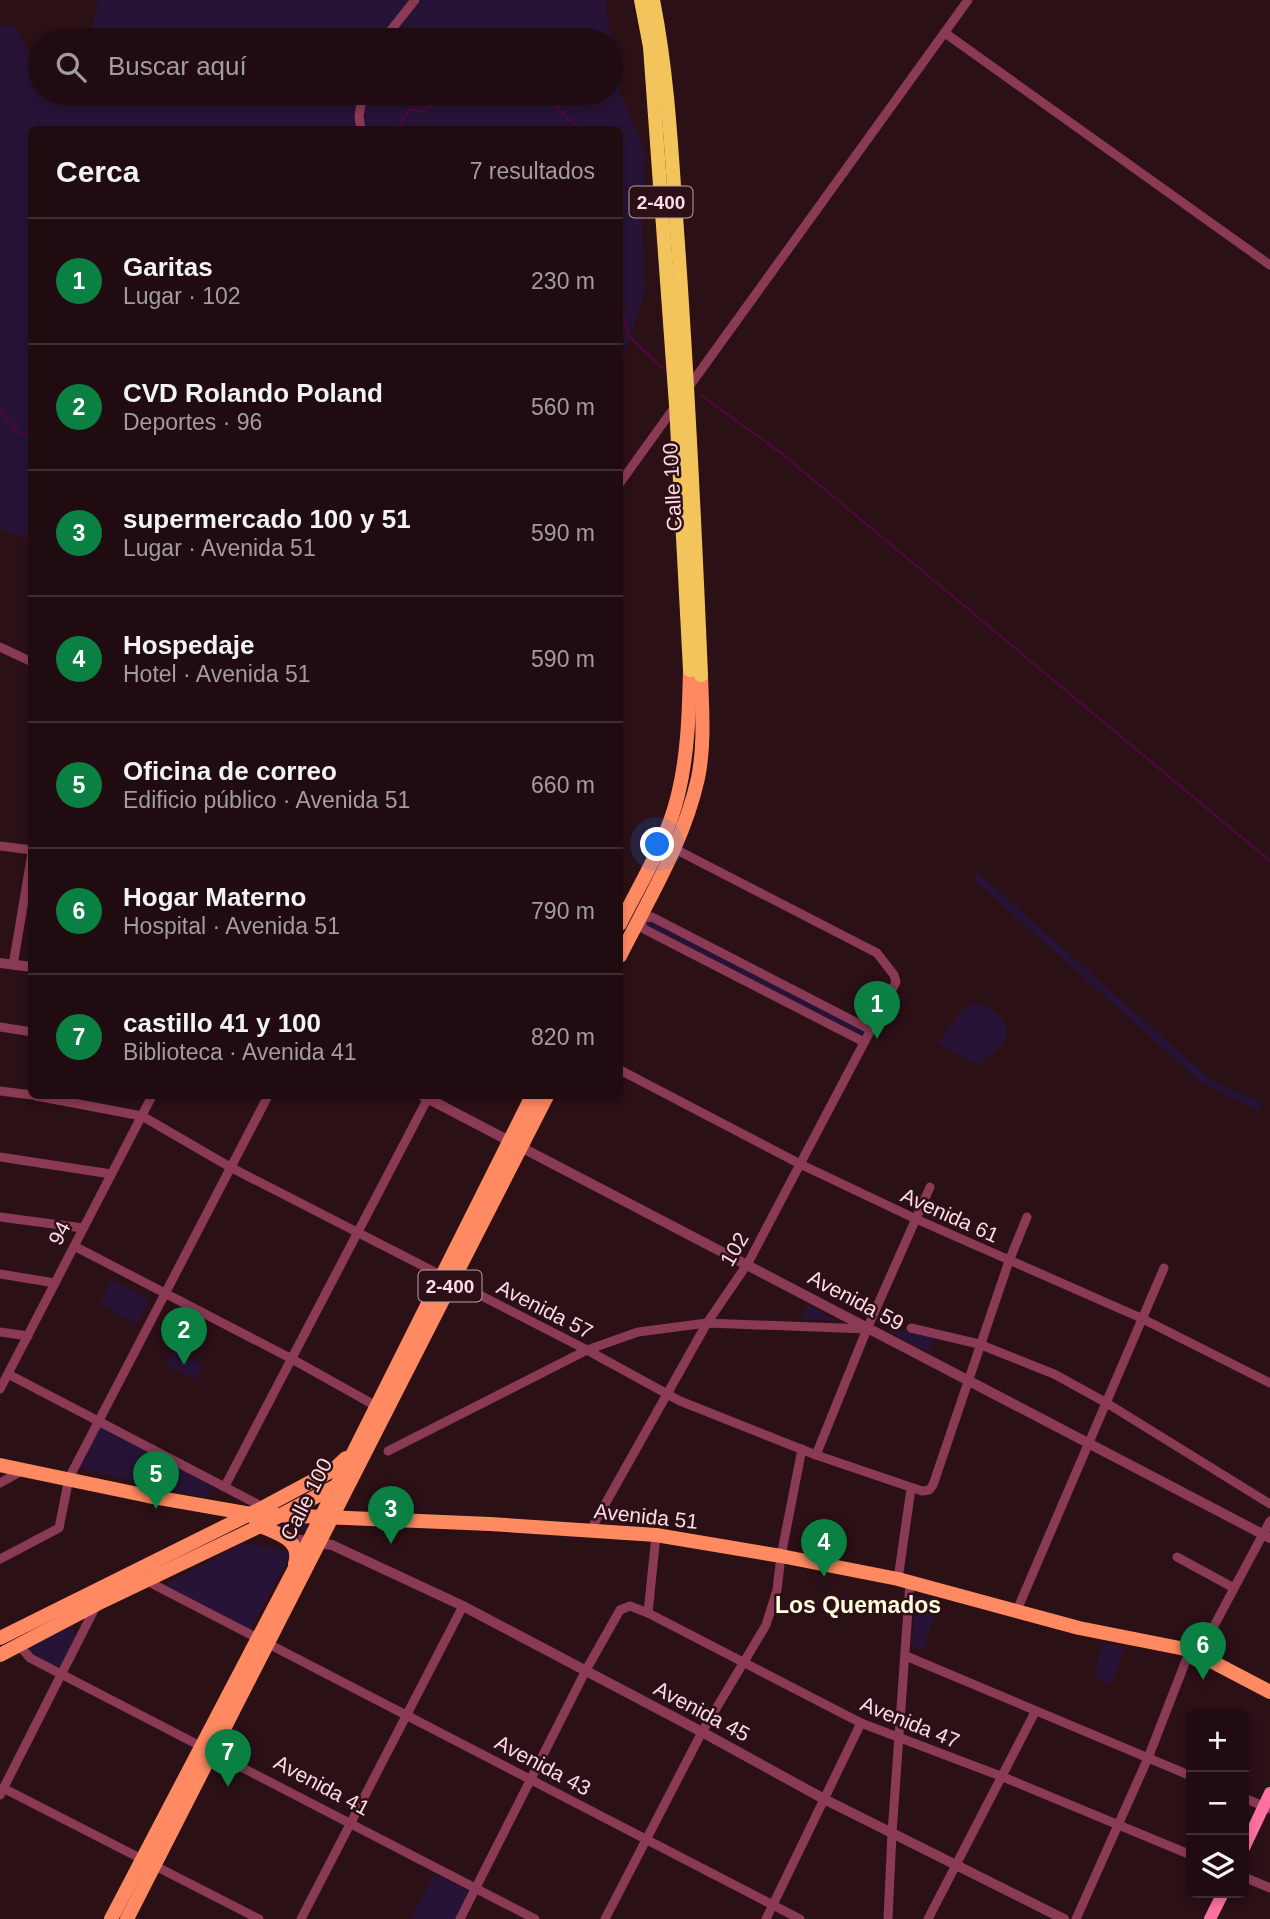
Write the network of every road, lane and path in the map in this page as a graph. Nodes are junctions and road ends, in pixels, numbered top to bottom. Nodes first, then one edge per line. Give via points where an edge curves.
1 (415, 0) edge
2 (641, 0) edge
3 (653, 0) edge
4 (968, 0) edge
5 (393, 28) edge
6 (945, 33) junction
7 (361, 105) edge
8 (360, 126) edge
9 (1270, 265) edge
10 (688, 388) junction
11 (676, 405) junction
12 (623, 479) edge
13 (0, 648) edge
14 (28, 660) edge
15 (695, 672) junction
16 (0, 846) edge
17 (675, 849) junction
18 (28, 851) edge
19 (28, 876) edge
20 (626, 917) edge
21 (623, 936) edge
22 (0, 963) edge
23 (13, 965) junction
24 (28, 967) edge
25 (0, 1027) edge
26 (871, 1030) junction
27 (28, 1031) edge
28 (864, 1042) junction
29 (623, 1072) edge
30 (0, 1091) edge
31 (28, 1094) edge
32 (70, 1099) edge
33 (150, 1099) edge
34 (266, 1099) edge
35 (425, 1099) edge
36 (433, 1099) edge
37 (531, 1099) edge
38 (545, 1099) edge
39 (142, 1116) junction
40 (515, 1143) junction
41 (0, 1157) edge
42 (800, 1164) junction
43 (230, 1167) junction
44 (111, 1174) junction
45 (930, 1187) dead end
46 (0, 1217) edge
47 (1027, 1217) dead end
48 (916, 1219) junction
49 (83, 1228) junction
50 (358, 1232) junction
51 (74, 1246) junction
52 (1009, 1261) junction
53 (748, 1263) junction
54 (1164, 1268) dead end
55 (0, 1274) edge
56 (447, 1279) junction
57 (55, 1283) junction
58 (165, 1294) junction
59 (1140, 1318) junction
60 (707, 1323) junction
61 (911, 1328) dead end
62 (867, 1329) junction
63 (0, 1332) edge
64 (28, 1336) junction
65 (979, 1344) junction
66 (587, 1350) junction
67 (292, 1359) junction
68 (8, 1374) junction
69 (968, 1381) junction
70 (1270, 1382) edge
71 (0, 1389) edge
72 (666, 1394) junction
73 (1105, 1402) junction
74 (376, 1406) junction
75 (100, 1421) junction
76 (1090, 1444) junction
77 (356, 1447) junction
78 (802, 1449) junction
79 (388, 1451) dead end
80 (816, 1455) junction
81 (0, 1465) edge
82 (25, 1469) junction
83 (352, 1475) junction
84 (69, 1478) junction
85 (2, 1481) edge
86 (225, 1486) junction
87 (336, 1486) junction
88 (911, 1489) junction
89 (1270, 1504) edge
90 (209, 1508) junction
91 (253, 1513) junction
92 (280, 1514) junction
93 (326, 1518) junction
94 (362, 1519) junction
95 (1270, 1521) edge
96 (260, 1526) junction
97 (592, 1531) junction
98 (656, 1535) junction
99 (204, 1536) junction
100 (1266, 1536) edge
101 (285, 1537) junction
102 (232, 1540) junction
103 (314, 1542) junction
104 (780, 1556) junction
105 (1177, 1557) dead end
106 (0, 1559) edge
107 (295, 1566) junction
108 (147, 1581) junction
109 (904, 1581) junction
110 (1234, 1588) junction
111 (97, 1604) junction
112 (463, 1606) junction
113 (1017, 1610) junction
114 (648, 1613) junction
115 (263, 1641) junction
116 (5, 1643) edge
117 (1195, 1652) junction
118 (906, 1656) junction
119 (745, 1662) junction
120 (586, 1670) junction
121 (63, 1675) junction
122 (1270, 1692) edge
123 (1035, 1712) junction
124 (406, 1714) junction
125 (861, 1723) junction
126 (702, 1732) junction
127 (900, 1738) junction
128 (207, 1748) junction
129 (1148, 1758) junction
130 (1186, 1774) edge
131 (1003, 1777) junction
132 (530, 1779) junction
133 (2, 1792) edge
134 (1270, 1793) edge
135 (824, 1799) junction
136 (1249, 1800) edge
137 (1267, 1808) edge
138 (349, 1824) junction
139 (1118, 1824) junction
140 (892, 1833) junction
141 (645, 1839) junction
142 (1249, 1839) edge
143 (1186, 1853) edge
144 (148, 1862) junction
145 (955, 1865) junction
146 (1249, 1879) edge
147 (1270, 1888) edge
148 (475, 1889) junction
149 (1220, 1898) edge
150 (773, 1905) junction
151 (111, 1919) edge
152 (127, 1919) edge
153 (260, 1919) edge
154 (301, 1919) edge
155 (460, 1919) edge
156 (535, 1919) edge
157 (604, 1919) edge
158 (766, 1919) edge
159 (800, 1919) edge
160 (888, 1919) edge
161 (928, 1919) edge
162 (1065, 1919) edge
163 (1076, 1919) edge
164 (1210, 1919) edge

1 - 5 street
2 - 11 highway, Calle 100 / 2-400 via 650,47
3 - 10 highway, Calle 100 / 2-400 via 662,44
4 - 6 street
6 - 9 street
6 - 10 street
7 - 8 street
10 - 11 street
10 - 15 highway, Calle 100 / 2-400
11 - 12 street
11 - 15 highway, Calle 100 / 2-400
13 - 14 street
15 - 17 main road, Calle 100 / 2-400 via 703,739 698,776
15 - 20 main road, Calle 100 / 2-400 via 678,797
16 - 18 street
17 - 20 main road, Calle 100 / 2-400
17 - 26 street, 102 via 877,953 896,979
19 - 23 street
20 - 21 main road, Calle 100 / 2-400
20 - 26 street via 652,917
20 - 28 street
22 - 23 street
23 - 24 street
25 - 27 street
26 - 28 street, 102
28 - 42 street, 102
29 - 42 street, Avenida 61
30 - 31 street, Avenida 57
32 - 39 street, Avenida 57
33 - 39 street, 94
34 - 43 street
35 - 50 street
36 - 40 street, Avenida 59
37 - 40 main road, Calle 100 / 2-400
38 - 40 main road, Calle 100 / 2-400
39 - 43 street, Avenida 57
39 - 44 street, 94
40 - 53 street, Avenida 59
40 - 56 main road, Calle 100 / 2-400
41 - 44 street
42 - 48 street, Avenida 61
42 - 53 street, 102
43 - 50 street, Avenida 57
43 - 58 street
44 - 49 street, 94
45 - 48 street
46 - 49 street
47 - 52 street
48 - 52 street, Avenida 61
48 - 62 street
49 - 51 street, 94
50 - 56 street, Avenida 57
50 - 67 street
51 - 57 street, 94
51 - 58 street
52 - 59 street, Avenida 61
52 - 65 street
53 - 60 street, 102
53 - 62 street, Avenida 59
54 - 59 street
55 - 57 street
56 - 66 street, Avenida 57
56 - 74 main road, Calle 100 / 2-400
56 - 83 main road, Calle 100 / 2-400
57 - 64 street, 94
58 - 67 street
58 - 75 street
59 - 70 street, Avenida 61
59 - 73 street
60 - 62 street
60 - 66 street via 638,1332
60 - 72 street, 102
61 - 65 street
62 - 69 street, Avenida 59
62 - 80 street
63 - 64 street
64 - 68 street, 94
65 - 69 street
65 - 73 street via 1054,1374
66 - 72 street, Avenida 57
66 - 79 street
67 - 74 street
67 - 86 street
68 - 71 street, 94
68 - 75 street
69 - 76 street, Avenida 59
69 - 88 street, Avenida 57 via 929,1490
72 - 78 street, Avenida 57
72 - 97 street, 102
73 - 76 street
73 - 89 street
74 - 77 main road, Calle 100 / 2-400
75 - 84 street
75 - 86 street
76 - 100 street, Avenida 59
76 - 113 street
77 - 87 main road, Calle 100 / 2-400
77 - 91 main road via 333,1470
78 - 80 street, Avenida 57
78 - 104 street
80 - 88 street, Avenida 57
81 - 82 main road, Avenida 51
81 - 85 street via 5,1472
82 - 84 main road, Avenida 51
82 - 85 street
83 - 87 main road
83 - 93 main road, Calle 100 / 2-400
83 - 94 main road via 345,1503
84 - 90 main road, Avenida 51
84 - 106 street via 59,1528
86 - 91 street
87 - 92 main road
87 - 93 main road, Calle 100 / 2-400
88 - 109 street
90 - 91 main road, Avenida 51
90 - 99 main road via 214,1523
91 - 92 main road, Avenida 51
91 - 96 main road
91 - 99 main road
92 - 93 main road, Avenida 51
92 - 96 main road
93 - 94 main road, Avenida 51
93 - 103 main road, Calle 100
94 - 97 main road, Avenida 51
95 - 100 street
96 - 101 main road
96 - 102 main road
97 - 98 main road, Avenida 51
98 - 104 main road, Avenida 51
98 - 114 street
99 - 116 main road
100 - 110 street
101 - 102 main road
101 - 103 street, Avenida 45
101 - 107 main road via 297,1554
102 - 108 main road
103 - 107 main road, Calle 100
103 - 112 street, Avenida 45 via 332,1545
103 - 115 main road, Calle 100
104 - 109 main road, Avenida 51
104 - 119 street via 772,1609
105 - 110 street
107 - 115 main road, Calle 100
108 - 111 main road
108 - 115 street, Avenida 43
109 - 113 main road, Avenida 51
109 - 118 street
110 - 117 street
111 - 116 main road
111 - 121 street
112 - 120 street, Avenida 45
112 - 124 street
113 - 117 main road, Avenida 51
114 - 119 street, Avenida 47
114 - 120 street, Avenida 47 via 630,1606 620,1610
115 - 124 street, Avenida 43
115 - 128 main road, Calle 100
116 - 121 street, Avenida 41
117 - 122 main road, Avenida 51
117 - 129 street
118 - 123 street
118 - 127 street
119 - 125 street, Avenida 47
119 - 126 street
120 - 126 street, Avenida 45
120 - 132 street
121 - 128 street, Avenida 41
121 - 133 street
123 - 129 street
123 - 131 street
124 - 132 street, Avenida 43
124 - 138 street
125 - 127 street, Avenida 47
125 - 135 street
126 - 135 street, Avenida 45
126 - 141 street
127 - 131 street, Avenida 47
127 - 140 street
128 - 138 street, Avenida 41
128 - 144 main road, Calle 100
129 - 130 street
129 - 139 street
131 - 139 street, Avenida 47
131 - 145 street
132 - 141 street, Avenida 43
132 - 148 street
133 - 144 street
134 - 137 main road
135 - 140 street, Avenida 45
135 - 150 street
136 - 137 street
137 - 142 main road
138 - 148 street, Avenida 41
138 - 154 street
139 - 143 street, Avenida 47
139 - 163 street
140 - 145 street, Avenida 45
140 - 160 street
141 - 150 street, Avenida 43
141 - 157 street
144 - 151 main road, Calle 100
144 - 152 main road, Calle 100
144 - 153 street
145 - 161 street
145 - 162 street, Avenida 45
146 - 147 street
148 - 155 street
148 - 156 street, Avenida 41
149 - 164 main road
150 - 158 street
150 - 159 street, Avenida 43

